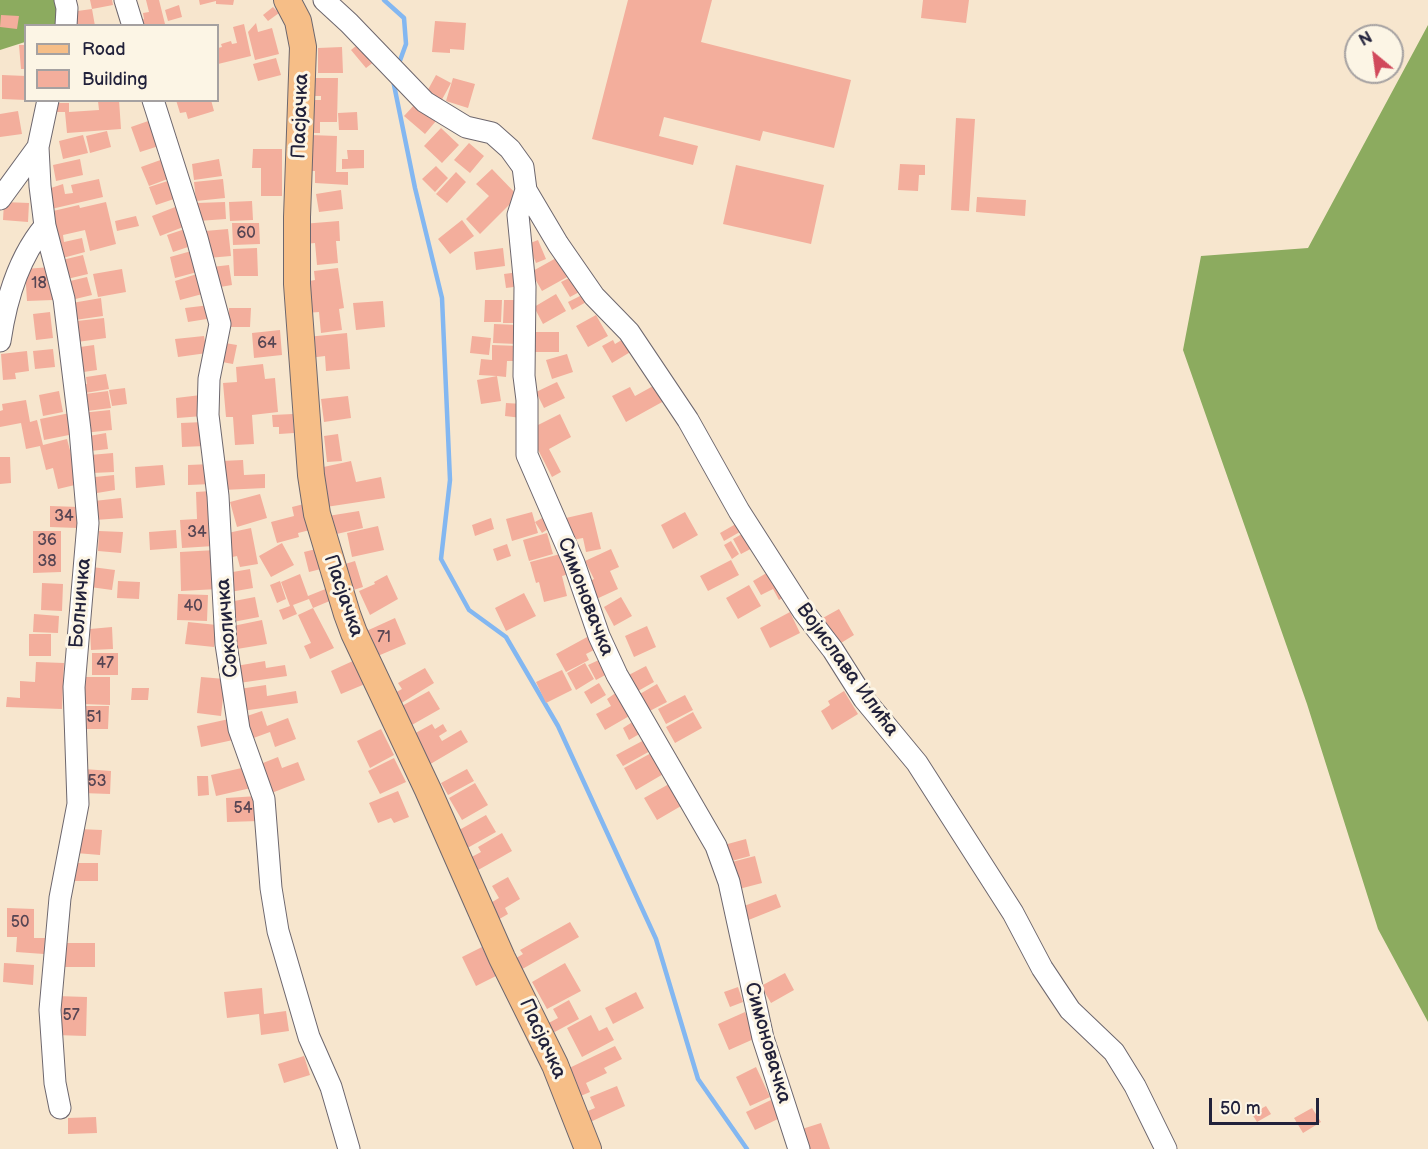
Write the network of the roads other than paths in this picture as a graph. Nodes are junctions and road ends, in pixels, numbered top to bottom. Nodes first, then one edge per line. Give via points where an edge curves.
1 (64, 0) edge
2 (125, 0) edge
3 (287, 0) edge
4 (324, 0) edge
5 (66, 24) edge
6 (132, 24) edge
7 (48, 102) edge
8 (154, 102) edge
9 (38, 147) junction
10 (526, 190) junction
11 (0, 199) edge
12 (45, 226) junction
13 (0, 341) edge
14 (60, 1108) dead end
15 (349, 1149) edge
16 (588, 1149) edge
17 (800, 1149) edge
18 (1166, 1149) edge

1 - 5 street
2 - 6 street
3 - 16 main road, Пасјачка via 298,21 303,48 297,284 317,514 354,633 555,1065
4 - 10 street, Симоновачка via 425,102 466,127 492,133 510,149 523,167
7 - 9 street, Болничка
8 - 15 street, Соколичка via 220,324 208,379 208,415 218,496 226,644 239,729 264,799 278,931 309,1037 331,1088
9 - 11 street
9 - 12 street, Болничка
10 - 17 street, Симоновачка via 518,215 525,286 527,455 617,675 716,846 729,882 763,1038
10 - 18 street, Војислава Илића via 594,296 629,332 688,420 739,511 803,611 864,699 917,763 1013,913 1042,969 1070,1010 1114,1052
12 - 13 street via 24,256 10,294
12 - 14 street, Болничка via 64,299 88,523 74,687 78,804 60,898 50,1010

